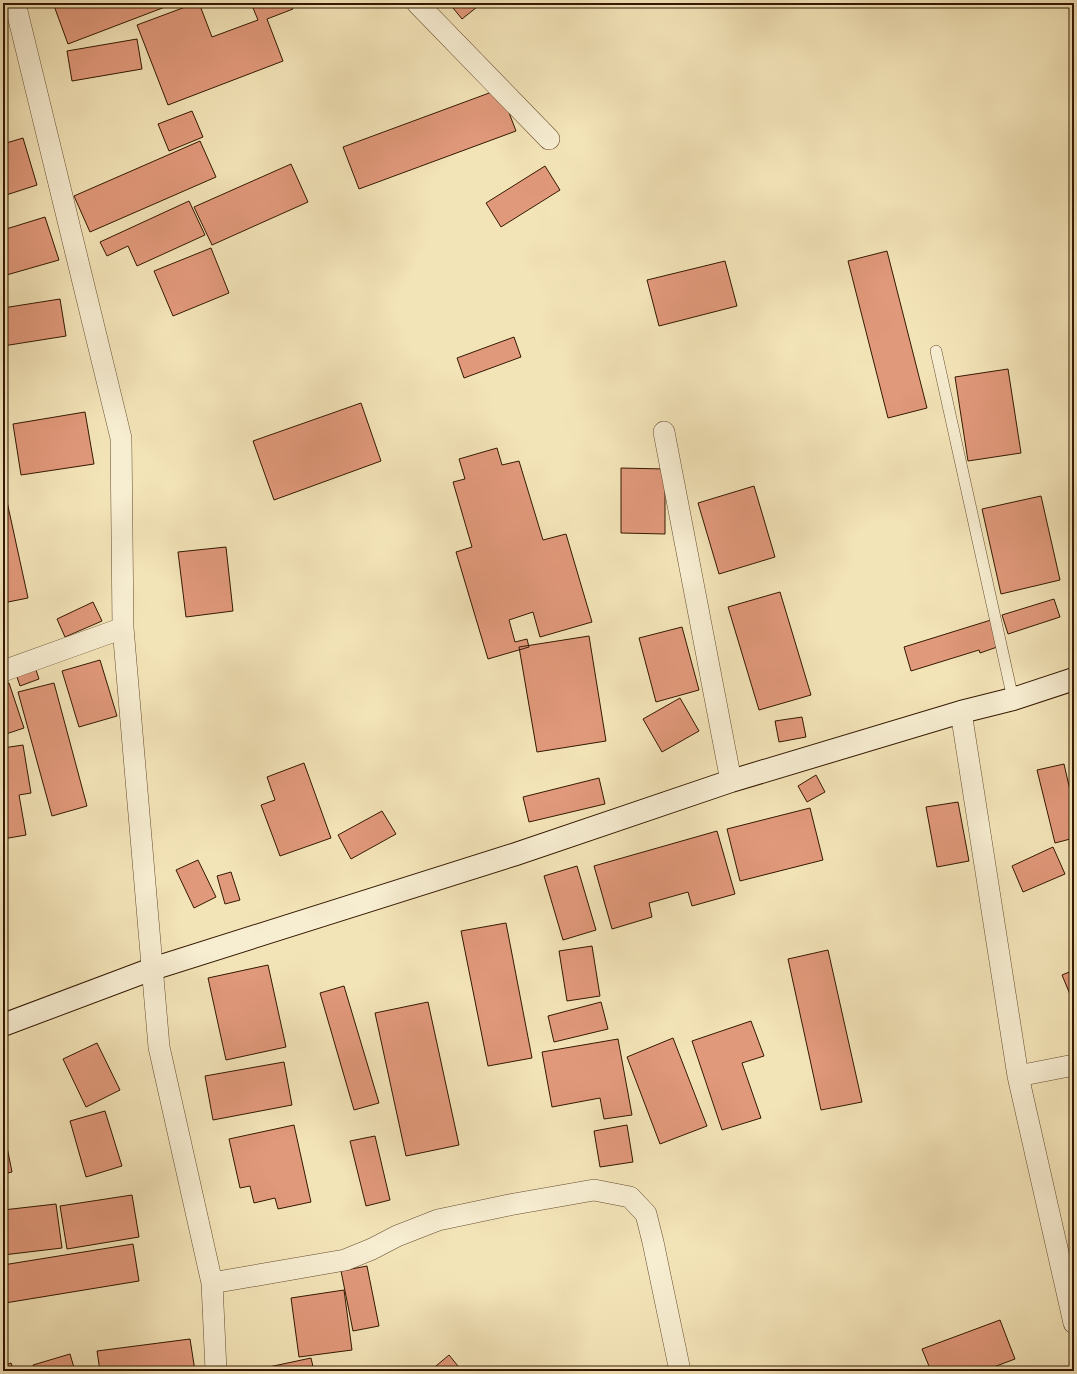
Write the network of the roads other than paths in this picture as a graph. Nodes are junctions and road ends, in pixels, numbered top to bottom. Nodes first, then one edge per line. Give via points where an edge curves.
1 (15, 3) edge
2 (417, 3) edge
3 (549, 139) dead end
4 (936, 351) dead end
5 (664, 432) dead end
6 (122, 628) junction
7 (3, 671) edge
8 (1074, 679) edge
9 (1013, 699) junction
10 (961, 712) junction
11 (731, 781) junction
12 (152, 969) junction
13 (3, 1024) edge
14 (1074, 1064) edge
15 (1018, 1076) junction
16 (212, 1283) junction
17 (1074, 1323) edge
18 (216, 1371) edge
19 (680, 1371) edge

1 - 6 street via 121,438
2 - 3 street
4 - 9 lane
5 - 11 street
6 - 7 street
6 - 12 street
8 - 9 street
9 - 10 street
10 - 11 street
10 - 15 street
11 - 12 street via 516,854
12 - 13 street
12 - 16 street via 159,1046
14 - 15 street
15 - 17 street
16 - 18 street
16 - 19 street via 345,1260 438,1220 594,1190 630,1197 646,1214

